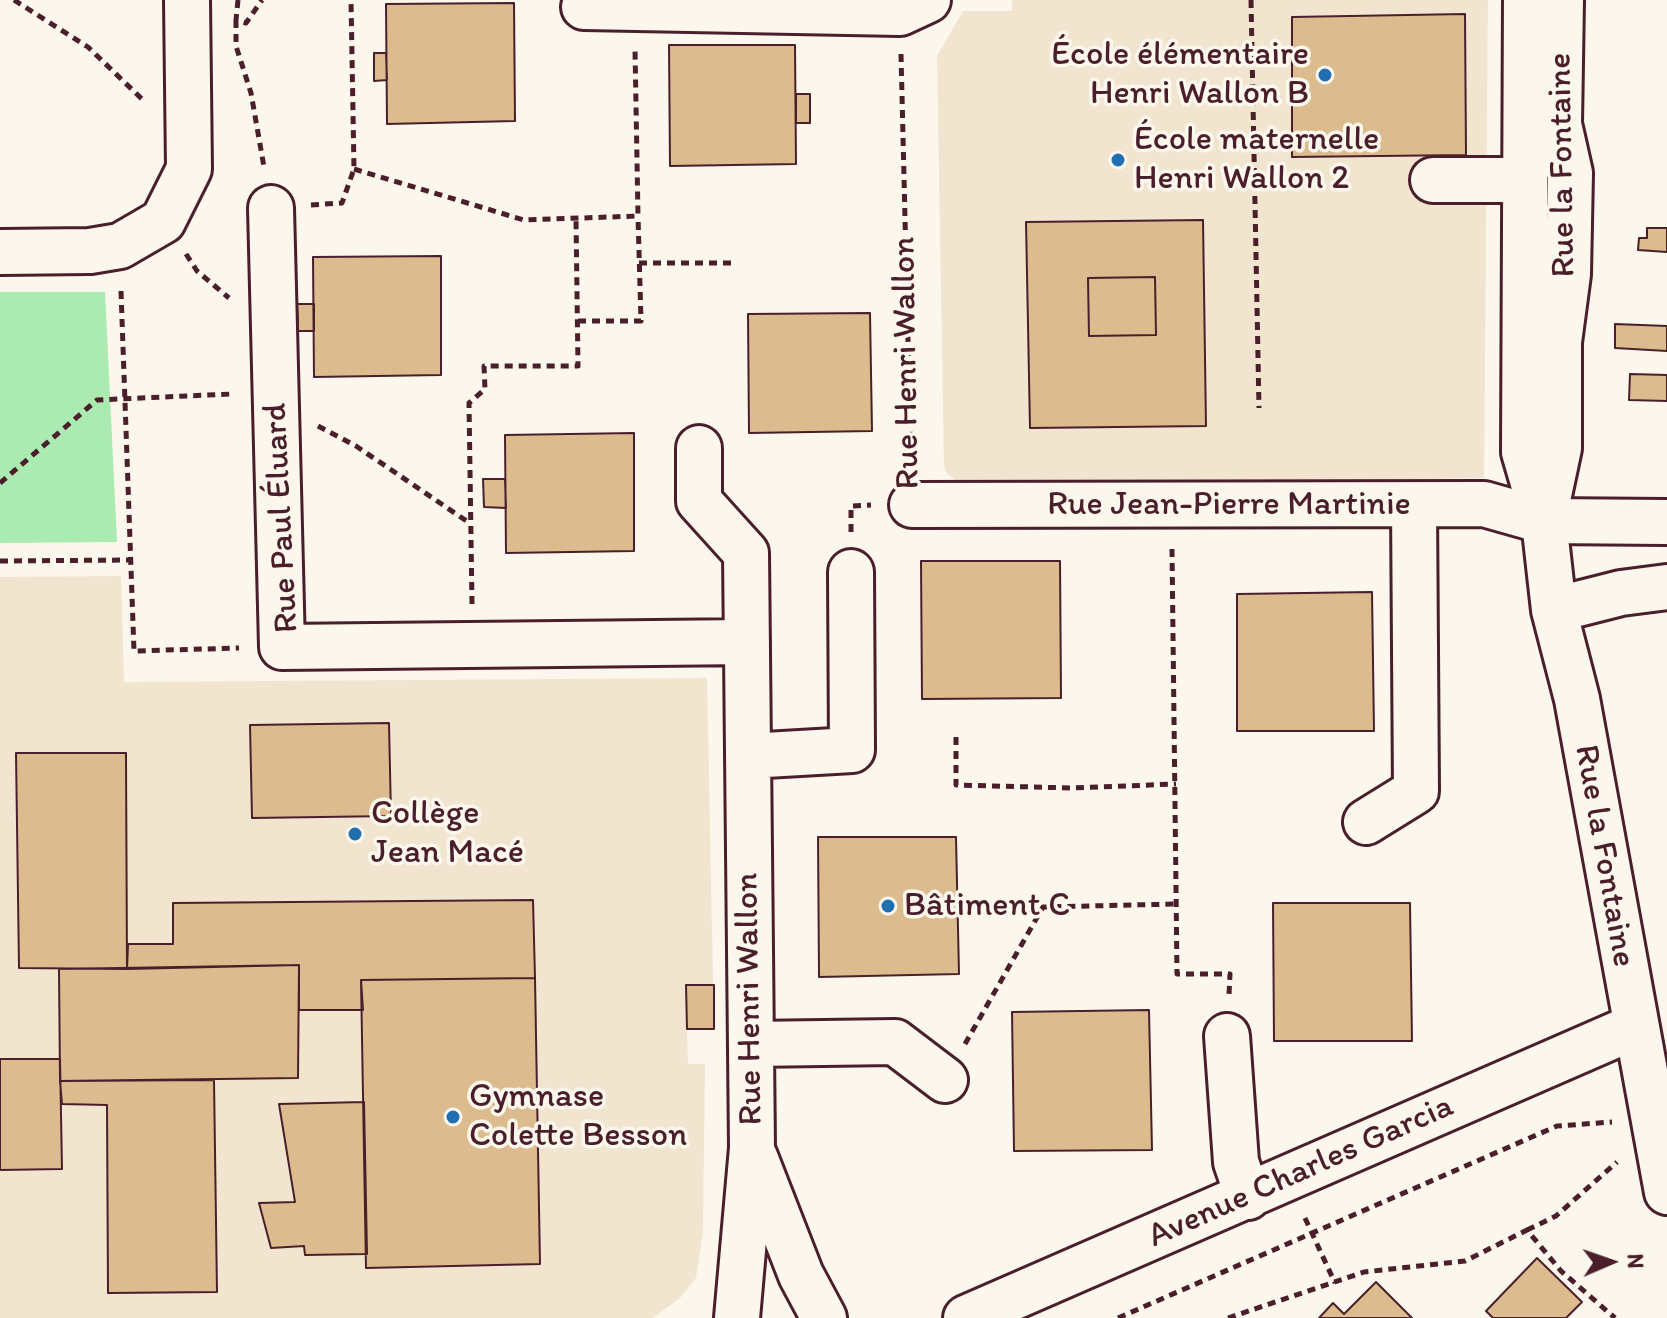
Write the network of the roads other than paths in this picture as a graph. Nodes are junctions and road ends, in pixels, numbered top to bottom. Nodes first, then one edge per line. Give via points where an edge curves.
1 (187, 0) edge
2 (1526, 0) edge
3 (1561, 0) edge
4 (584, 7) dead end
5 (914, 7) edge
6 (1433, 180) dead end
7 (1525, 180) junction
8 (271, 208) road end
9 (0, 252) edge
10 (699, 448) dead end
11 (912, 505) road end
12 (1414, 506) junction
13 (1544, 521) junction
14 (1667, 522) edge
15 (851, 572) road end
16 (1667, 587) edge
17 (1554, 610) junction
18 (747, 642) junction
19 (748, 756) junction
20 (1366, 822) dead end
21 (1636, 1026) junction
22 (1227, 1036) road end
23 (751, 1044) junction
24 (945, 1080) road end
25 (752, 1148) junction
26 (1265, 1189) junction
27 (1667, 1192) edge
28 (737, 1318) edge
29 (824, 1318) edge
30 (966, 1318) edge

1 - 9 street via 189,169 163,221 120,246
2 - 7 street, Rue la Fontaine
3 - 13 street, Rue la Fontaine via 1559,124 1570,173 1568,274 1559,342 1559,448
4 - 5 street
6 - 7 street
7 - 13 street, Rue la Fontaine via 1524,452
8 - 18 street, Rue Paul Éluard via 282,647
10 - 18 street, Rue Henri Wallon via 699,501 746,553
11 - 12 street, Rue Jean-Pierre Martinie
12 - 13 street, Rue Jean-Pierre Martinie via 1484,504
12 - 20 street via 1416,791
13 - 14 street, Rue Jean-Pierre Martinie
13 - 17 street, Rue la Fontaine
15 - 19 street via 852,750
16 - 17 street
17 - 21 street, Rue la Fontaine via 1577,699
18 - 19 street, Rue Henri Wallon
19 - 23 street, Rue Henri Wallon
21 - 26 street, Avenue Charles Garcia
21 - 27 street, Rue la Fontaine
22 - 26 street via 1236,1162
23 - 24 street via 895,1042
23 - 25 street, Rue Henri Wallon
25 - 28 street, Rue Henri Wallon
25 - 29 street, Rue Henri Wallon via 801,1275
26 - 30 street, Avenue Charles Garcia

